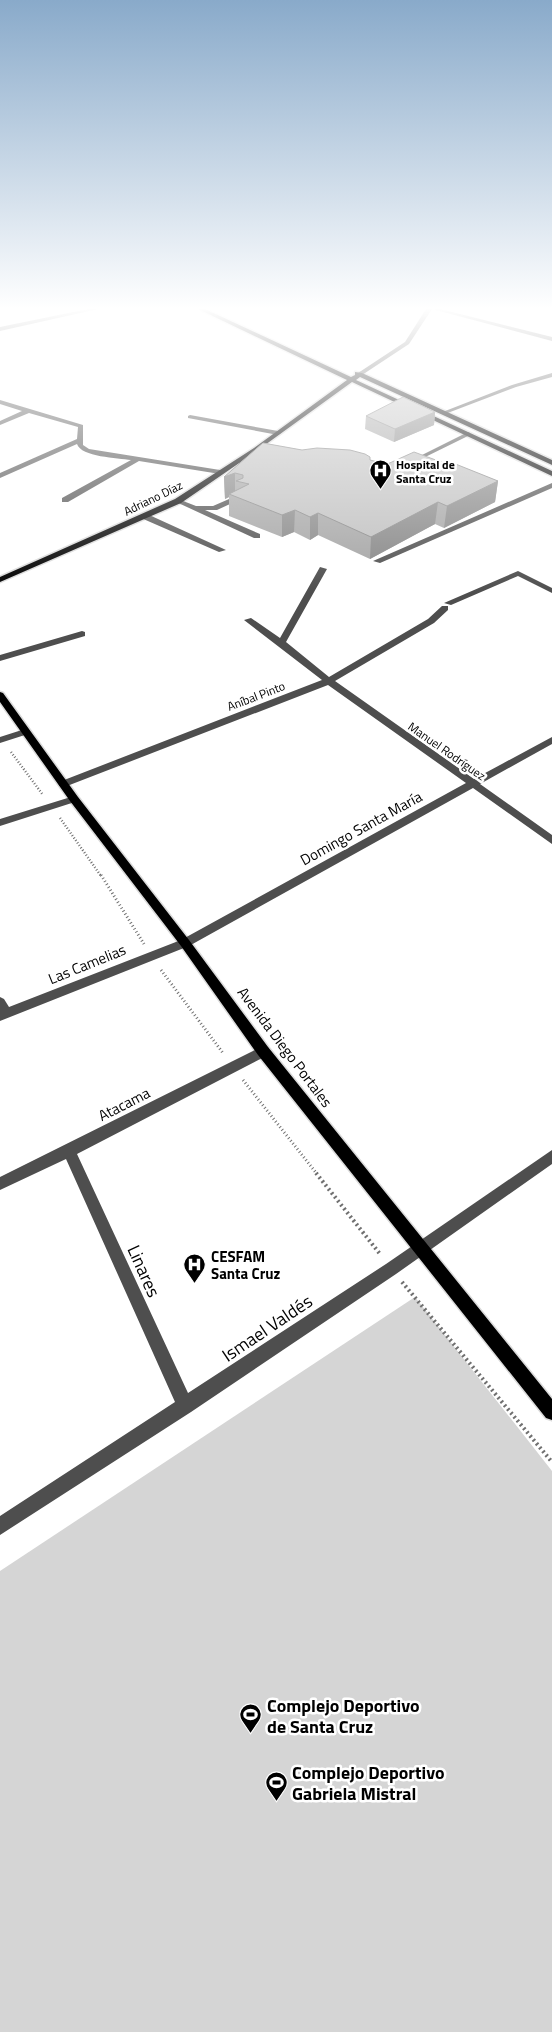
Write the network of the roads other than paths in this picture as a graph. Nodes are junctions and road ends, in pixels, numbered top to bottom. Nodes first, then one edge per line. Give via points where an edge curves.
1 (5, 404) edge
2 (319, 404) edge
3 (403, 404) edge
4 (425, 404) edge
5 (465, 404) edge
6 (27, 411) junction
7 (443, 412) junction
8 (190, 417) dead end
9 (0, 423) edge
10 (278, 433) junction
11 (468, 434) junction
12 (80, 440) junction
13 (136, 460) junction
14 (552, 463) edge
15 (399, 468) edge
16 (220, 472) junction
17 (552, 474) edge
18 (0, 476) edge
19 (552, 485) edge
20 (238, 498) edge
21 (65, 500) dead end
22 (178, 501) junction
23 (194, 508) junction
24 (144, 516) junction
25 (257, 536) dead end
26 (222, 550) dead end
27 (377, 561) dead end
28 (323, 569) dead end
29 (0, 580) edge
30 (552, 591) edge
31 (248, 620) dead end
32 (82, 634) dead end
33 (281, 644) junction
34 (0, 658) edge
35 (329, 681) junction
36 (0, 695) edge
37 (25, 732) junction
38 (1, 740) edge
39 (552, 740) edge
40 (63, 784) junction
41 (472, 784) junction
42 (74, 798) junction
43 (0, 823) edge
44 (552, 840) edge
45 (185, 943) junction
46 (0, 1002) edge
47 (3, 1015) edge
48 (263, 1051) junction
49 (69, 1151) junction
50 (552, 1156) edge
51 (0, 1184) edge
52 (422, 1249) junction
53 (185, 1406) junction
54 (552, 1412) edge
55 (0, 1526) edge

1 - 6 street
2 - 10 main road, Adriano Díaz
3 - 11 main road
4 - 7 main road
5 - 7 street
6 - 9 street
6 - 12 street via 81,426
7 - 14 main road
8 - 10 street
10 - 16 main road, Adriano Díaz
11 - 15 street
11 - 17 main road
12 - 13 street via 80,446 87,451
12 - 18 street
13 - 16 street
13 - 21 street
16 - 22 main road, Adriano Díaz
19 - 27 street
20 - 23 street via 214,508
22 - 23 street
22 - 24 main road, Adriano Díaz
23 - 25 street
24 - 26 street
24 - 29 main road, Adriano Díaz
28 - 33 street
30 - 35 street, Aníbal Pinto via 518,573 446,606 431,621
31 - 33 street, Manuel Rodríguez
32 - 34 street
33 - 35 street, Manuel Rodríguez
35 - 40 street, Aníbal Pinto
35 - 41 street, Manuel Rodríguez
36 - 37 main road, Avenida Diego Portales
37 - 38 street
37 - 40 main road, Avenida Diego Portales
39 - 41 street, Domingo Santa María
40 - 42 main road, Avenida Diego Portales
41 - 44 street, Manuel Rodríguez
41 - 45 street, Domingo Santa María
42 - 43 street
42 - 45 main road, Avenida Diego Portales
45 - 47 street, Las Camelias
45 - 48 main road, Avenida Diego Portales
46 - 47 street
48 - 49 street, Atacama
48 - 52 main road, Avenida Diego Portales
49 - 51 street, Atacama
49 - 53 street, Linares
50 - 52 street, Ismael Valdés
52 - 53 street, Ismael Valdés
52 - 54 main road, Avenida Diego Portales
53 - 55 street, Ismael Valdés

